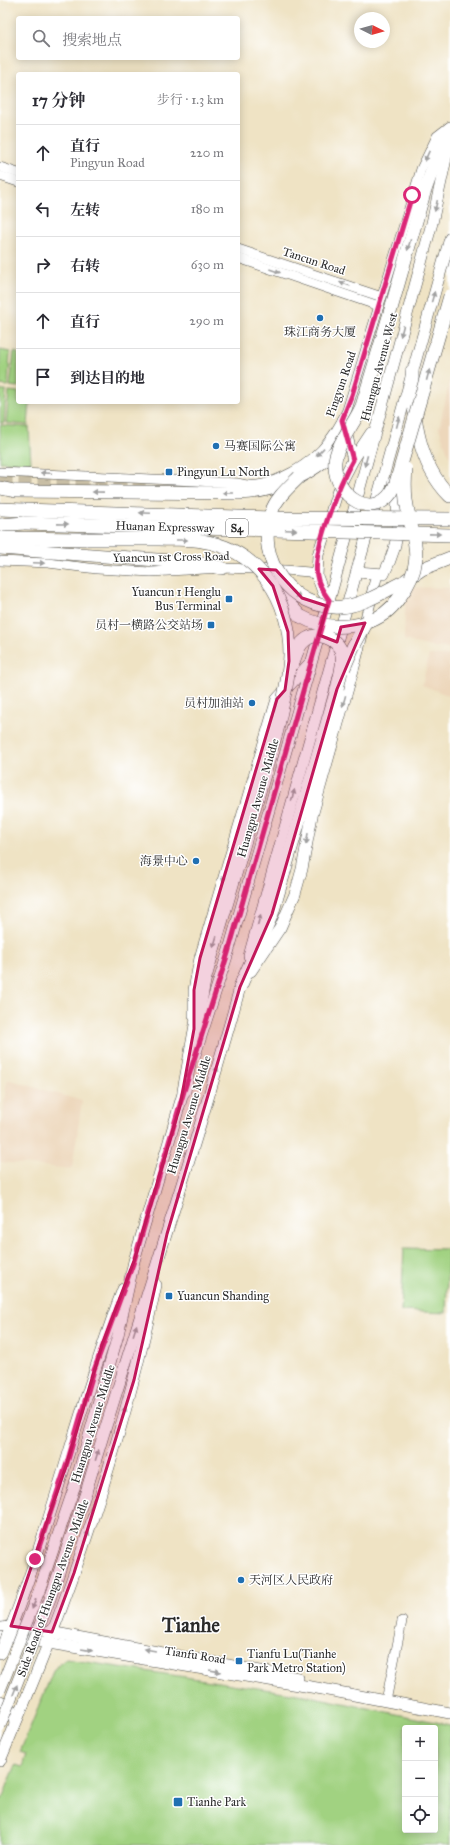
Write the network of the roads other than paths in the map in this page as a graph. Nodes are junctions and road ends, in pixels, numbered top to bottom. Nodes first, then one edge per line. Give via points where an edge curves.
1 (450, 126) edge
2 (450, 129) edge
3 (450, 140) edge
4 (0, 167) edge
5 (16, 172) edge
6 (0, 176) edge
7 (16, 181) edge
8 (450, 238) edge
9 (240, 250) edge
10 (240, 259) edge
11 (450, 296) edge
12 (381, 301) junction
13 (412, 371) junction
14 (342, 420) junction
15 (376, 424) junction
16 (414, 426) junction
17 (338, 448) junction
18 (388, 459) junction
19 (353, 460) junction
20 (0, 472) edge
21 (298, 477) junction
22 (0, 488) edge
23 (450, 496) edge
24 (0, 509) edge
25 (450, 519) edge
26 (0, 524) edge
27 (450, 535) edge
28 (0, 538) edge
29 (0, 548) edge
30 (450, 558) edge
31 (0, 561) edge
32 (222, 568) junction
33 (357, 572) junction
34 (380, 574) junction
35 (317, 576) junction
36 (403, 582) junction
37 (273, 586) junction
38 (329, 600) junction
39 (311, 662) junction
40 (337, 689) junction
41 (277, 730) junction
42 (240, 987) junction
43 (194, 1029) junction
44 (184, 1091) junction
45 (167, 1234) junction
46 (134, 1261) junction
47 (35, 1559) junction
48 (74, 1573) junction
49 (402, 1621) dead end
50 (5, 1631) edge
51 (52, 1632) junction
52 (48, 1643) junction
53 (0, 1654) edge
54 (0, 1690) edge
55 (387, 1698) junction
56 (0, 1701) edge
57 (450, 1706) edge
58 (450, 1713) edge
59 (15, 1724) junction
60 (0, 1726) edge
61 (0, 1761) edge

1 -> 12 street, Pingyun Road via 437,136 421,169
2 -> 17 highway, bridge via 424,193 362,406
3 -> 15 main road, Huangpu Avenue West via 432,223
4 - 5 street
6 - 7 street
13 -> 8 main road
12 -> 9 street, Tancun Road
10 -> 12 street, Tancun Road
16 -> 11 highway, bridge
12 - 14 street, Pingyun Road
18 -> 13 main road
13 - 23 highway via 416,422 426,461 438,483
14 - 19 main road
14 -> 20 street, Pingyun Road via 314,459 269,483 252,487 238,483
15 - 19 main road
15 -> 38 main road, Huangpu Avenue West
16 - 17 highway, bridge via 395,486 388,498 380,502 359,503 343,490 336,467
16 - 37 highway, bridge via 406,468 405,490 416,545 416,558 409,583 398,600 381,615 368,622 347,626 324,626 296,613
17 - 21 highway via 314,470
18 - 33 main road
18 - 34 main road via 399,523 394,549
19 - 35 main road via 332,506 318,555
21 -> 22 highway via 269,489 239,493
21 -> 36 highway, bridge via 274,505 267,532 267,549 272,564 289,588 313,603 342,607 368,600
25 -> 24 highway, Huanan Expressway / S4, bridge via 271,518
26 -> 27 highway, Huanan Expressway / S4, bridge
28 -> 37 highway, bridge via 194,540 218,544 249,560
29 - 32 highway via 196,563
30 - 36 highway, bridge via 422,569
31 -> 32 street, Yuancun 1st Cross Road via 151,572
32 - 35 street, Yuancun 1st Cross Road via 300,571
33 - 34 main road
42 -> 33 main road, Huangpu Avenue Middle
34 -> 42 main road via 312,816 302,869 286,919
35 - 38 main road
36 - 40 highway, bridge via 363,627 352,647
37 - 41 highway, bridge via 284,616 290,648 288,674
38 - 39 main road, Huangpu Avenue Middle
39 -> 43 main road via 277,699 198,964 194,990
39 - 44 main road, Huangpu Avenue Middle via 228,953
40 - 41 highway, bridge via 342,659 338,646 332,639 323,636 305,640 299,647 292,665
40 - 42 highway via 272,914
41 -> 43 highway via 208,966
45 -> 42 main road, Huangpu Avenue Middle
43 - 44 highway
44 - 46 main road, Huangpu Avenue Middle
48 -> 45 main road, Side Road of Huangpu Avenue Middle via 94,1515 138,1364
60 -> 45 main road, Huangpu Avenue Middle, bridge via 50,1599
46 - 47 main road via 96,1364
46 -> 54 main road, Huangpu Avenue Middle, bridge via 118,1335 74,1488 39,1591
47 - 48 main road via 38,1573 47,1582 60,1584
47 - 50 main road
48 - 51 main road, Side Road of Huangpu Avenue Middle
49 - 55 street
50 - 51 main road, Tianfu Road
50 - 52 main road, Tianfu Road
50 - 53 main road
51 - 52 main road, Side Road of Huangpu Avenue Middle
55 -> 51 main road, Tianfu Road
52 -> 55 main road, Tianfu Road
52 - 59 main road, Side Road of Huangpu Avenue Middle
55 - 57 main road, Tianfu Road
55 - 58 main road, Tianfu Road
56 - 59 main road via 12,1709
59 - 61 main road, Side Road of Huangpu Avenue Middle

